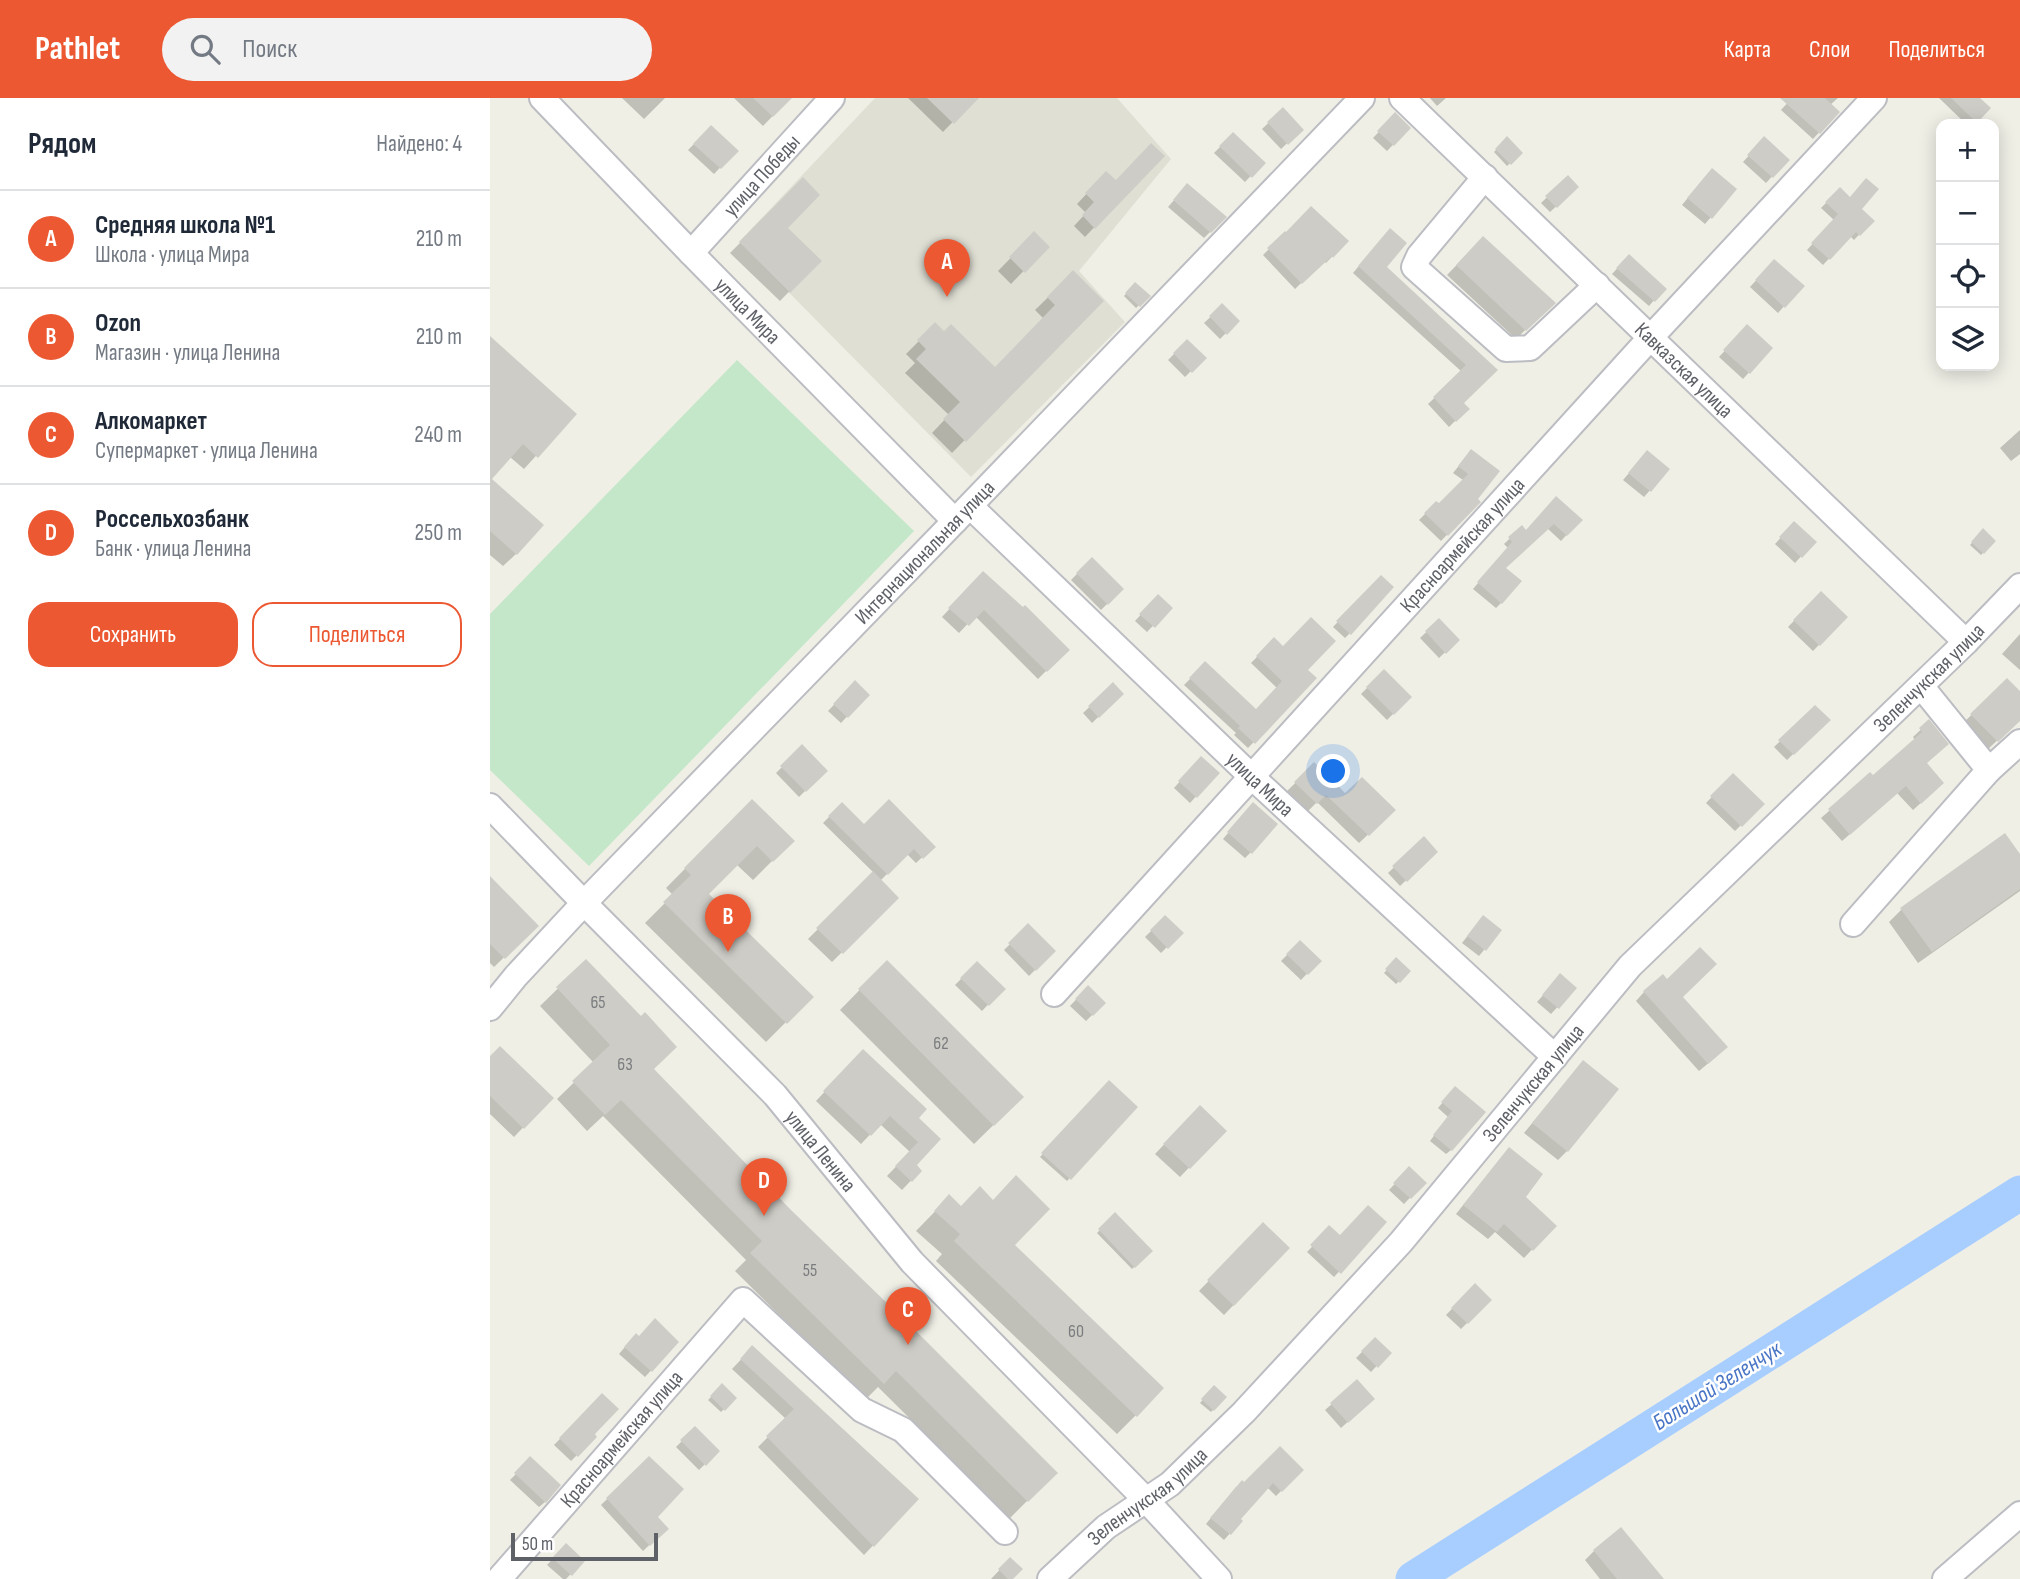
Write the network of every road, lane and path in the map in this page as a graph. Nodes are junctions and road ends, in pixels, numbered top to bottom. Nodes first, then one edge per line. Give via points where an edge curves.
1 (542, 98) edge
2 (832, 98) edge
3 (1362, 98) edge
4 (1402, 98) edge
5 (1874, 98) edge
6 (1485, 177) junction
7 (691, 253) junction
8 (1597, 285) junction
9 (1651, 337) junction
10 (963, 514) junction
11 (2020, 586) edge
12 (1966, 642) junction
13 (1921, 686) junction
14 (2020, 741) edge
15 (1989, 770) junction
16 (1252, 776) junction
17 (490, 806) edge
18 (583, 903) junction
19 (1853, 924) dead end
20 (1054, 993) dead end
21 (490, 1007) edge
22 (1555, 1057) junction
23 (1146, 1500) junction
24 (2020, 1514) edge
25 (1005, 1532) dead end
26 (499, 1579) edge
27 (1050, 1579) edge
28 (1219, 1579) edge
29 (1945, 1579) edge

1 - 7 street, улица Мира
2 - 7 street, улица Победы
3 - 10 street, Интернациональная улица
4 - 6 street, Кавказская улица
5 - 9 street, Красноармейская улица
6 - 8 street, Кавказская улица
6 - 8 street via 1414,267 1506,349 1530,348
7 - 10 street, улица Мира
8 - 9 street, Кавказская улица
9 - 12 street, Кавказская улица
9 - 16 street, Красноармейская улица
10 - 16 street, улица Мира
10 - 18 street, Интернациональная улица
11 - 12 street, Зеленчукская улица
12 - 13 street, Зеленчукская улица
13 - 15 street
13 - 22 street, Зеленчукская улица via 1630,966
14 - 15 street
15 - 19 street
16 - 20 street, Красноармейская улица
16 - 22 street, улица Мира
17 - 18 street, улица Ленина
18 - 21 street, Интернациональная улица
18 - 23 street, улица Ленина via 775,1095 912,1262
22 - 23 street, Зеленчукская улица via 1401,1242 1244,1412 1170,1484
23 - 27 street, Зеленчукская улица via 1106,1527
23 - 28 street, улица Ленина
24 - 29 street
25 - 26 street, Красноармейская улица via 904,1430 862,1410 743,1300

